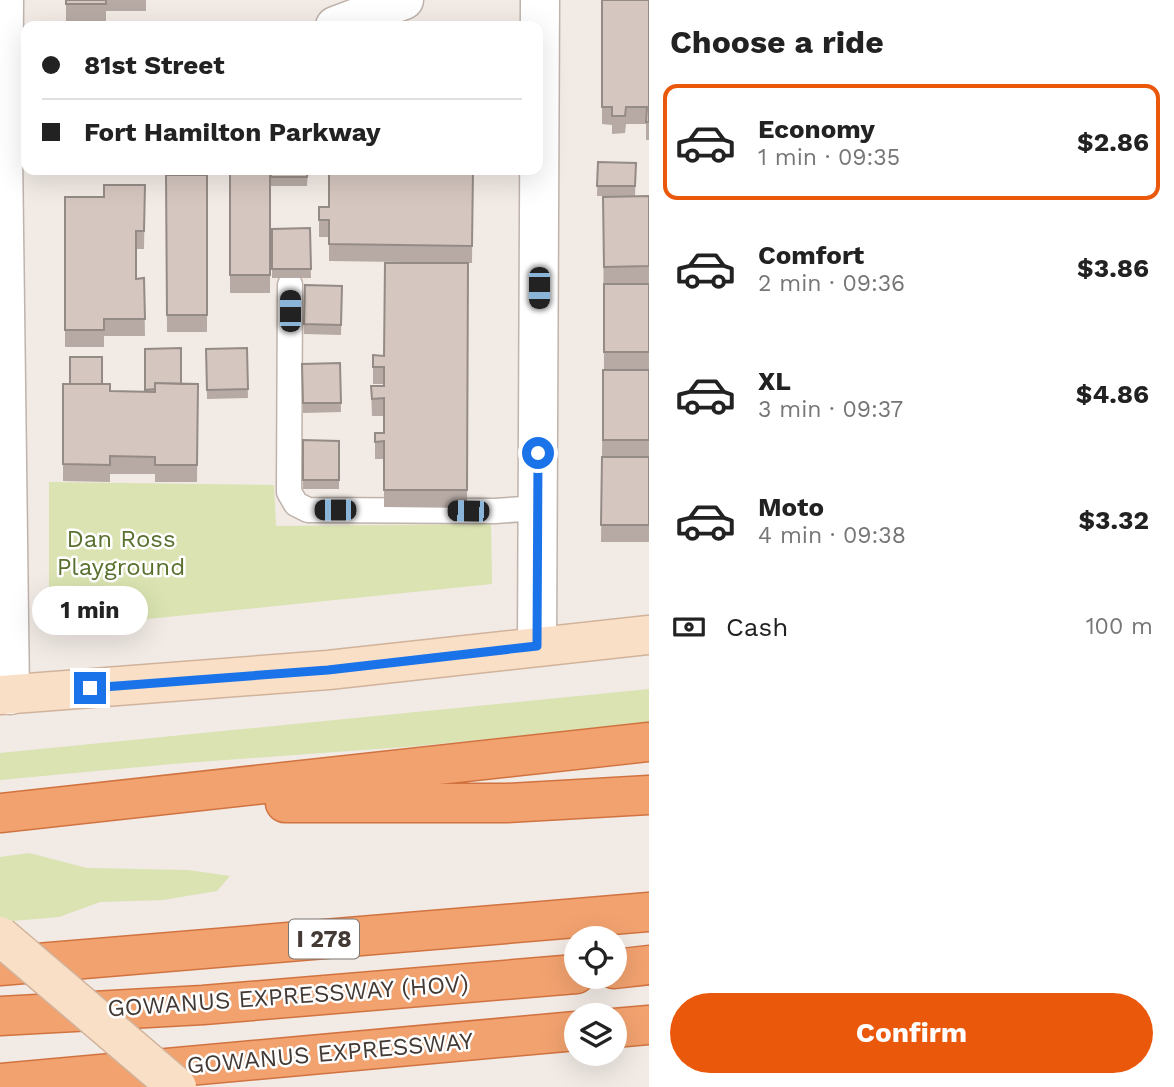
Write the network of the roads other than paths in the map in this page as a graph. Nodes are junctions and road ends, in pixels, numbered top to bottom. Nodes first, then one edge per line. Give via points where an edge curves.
1 (4, 0) edge
2 (404, 0) edge
3 (540, 0) edge
4 (348, 21) edge
5 (540, 21) edge
6 (10, 150) edge
7 (539, 175) edge
8 (290, 285) dead end
9 (538, 508) junction
10 (649, 635) edge
11 (537, 646) junction
12 (5, 695) edge
13 (649, 742) edge
14 (649, 795) edge
15 (91, 803) junction
16 (0, 813) edge
17 (649, 912) edge
18 (0, 936) edge
19 (649, 965) edge
20 (0, 966) edge
21 (627, 968) edge
22 (564, 975) edge
23 (0, 1016) edge
24 (649, 1025) edge
25 (627, 1027) edge
26 (564, 1032) edge
27 (0, 1083) edge
28 (177, 1087) edge

1 - 6 street
2 - 4 street
3 - 5 street
6 - 12 street
7 - 9 street
8 - 9 lane via 289,492 296,504 308,510
9 - 11 street
10 - 11 main road
11 - 12 main road via 328,670
13 - 15 highway
14 - 15 highway via 507,803
15 - 16 highway
17 - 20 highway, I 278
18 - 28 main road, bridge
19 - 21 highway
22 - 23 highway, GOWANUS EXPRESSWAY (HOV) / I 278 via 204,1005
24 - 25 highway
26 - 27 highway, GOWANUS EXPRESSWAY

